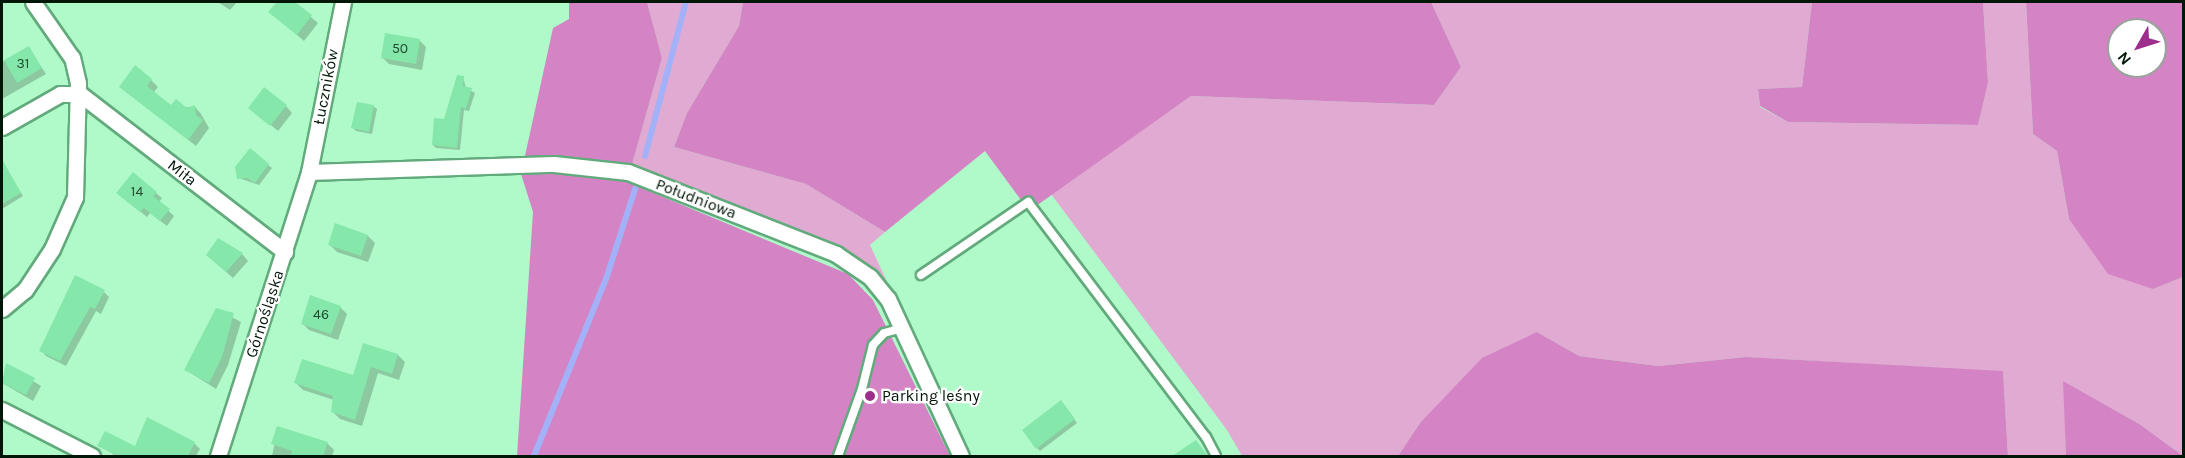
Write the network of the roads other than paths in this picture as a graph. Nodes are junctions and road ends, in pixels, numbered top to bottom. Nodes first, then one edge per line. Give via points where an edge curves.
1 (33, 2) edge
2 (344, 2) edge
3 (80, 94) junction
4 (2, 127) edge
5 (309, 172) junction
6 (285, 252) junction
7 (921, 275) dead end
8 (2, 309) edge
9 (904, 328) junction
10 (2, 410) edge
11 (92, 456) edge
12 (218, 456) edge
13 (838, 456) edge
14 (961, 456) edge
15 (1216, 456) edge

1 - 3 street via 72,58
2 - 5 street, Łuczników
3 - 4 street via 60,94
3 - 6 street, Miła
3 - 8 street via 75,197 52,249 26,290
5 - 6 street, Górnośląska
5 - 9 street, Południowa via 555,164 628,172 836,254 870,277
6 - 12 street, Górnośląska
7 - 15 lane via 1028,202 1206,437
9 - 13 lane via 884,333 873,345
9 - 14 street, Południowa
10 - 11 street

